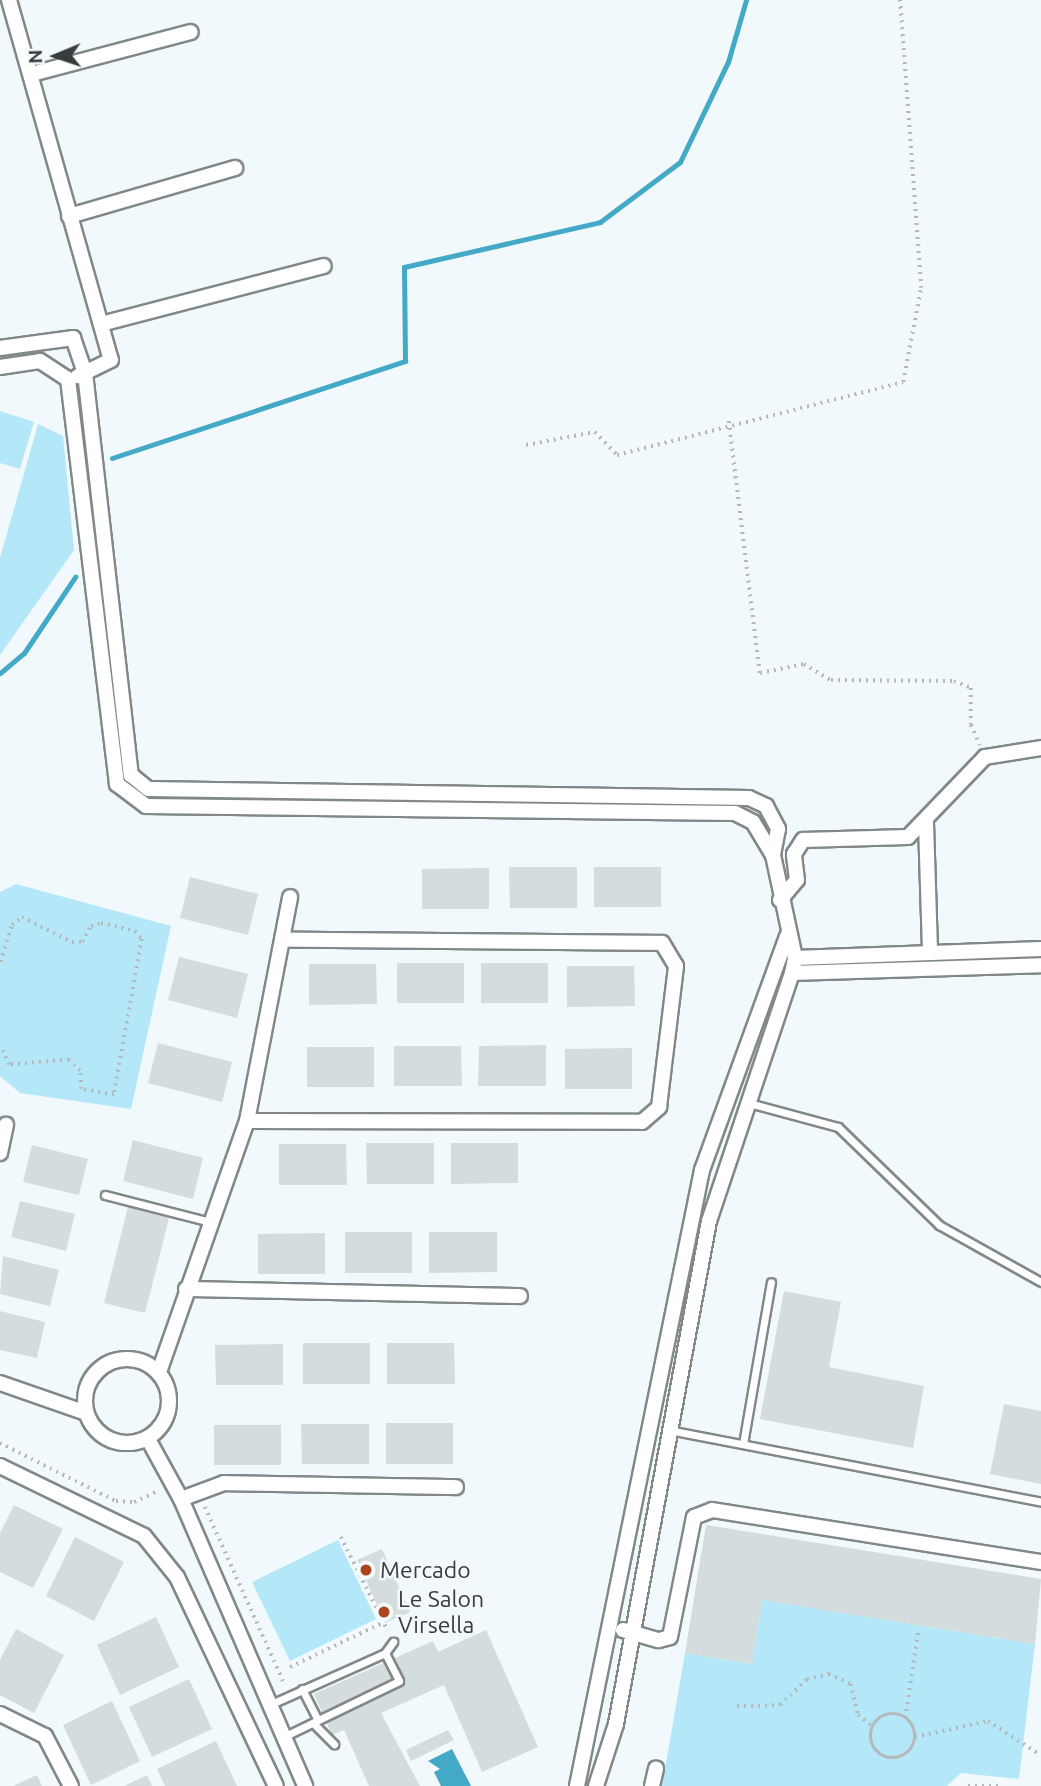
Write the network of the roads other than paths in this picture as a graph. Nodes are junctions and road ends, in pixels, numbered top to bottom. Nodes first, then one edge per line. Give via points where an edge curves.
1 (9, 0) edge
2 (191, 32) dead end
3 (32, 74) junction
4 (235, 167) dead end
5 (69, 216) junction
6 (324, 266) dead end
7 (101, 324) junction
8 (0, 348) edge
9 (0, 367) edge
10 (85, 373) junction
11 (68, 379) junction
12 (1041, 748) edge
13 (926, 823) junction
14 (773, 855) junction
15 (290, 897) dead end
16 (780, 900) junction
17 (787, 936) junction
18 (282, 940) junction
19 (1041, 949) edge
20 (930, 953) junction
21 (795, 958) junction
22 (1041, 965) edge
23 (792, 973) junction
24 (748, 1103) junction
25 (247, 1121) junction
26 (6, 1125) dead end
27 (0, 1153) edge
28 (105, 1195) dead end
29 (211, 1222) junction
30 (771, 1282) dead end
31 (1041, 1282) edge
32 (186, 1289) junction
33 (520, 1296) dead end
34 (159, 1372) junction
35 (0, 1383) edge
36 (86, 1413) junction
37 (674, 1431) junction
38 (148, 1439) junction
39 (743, 1444) junction
40 (0, 1465) edge
41 (456, 1487) dead end
42 (181, 1499) junction
43 (1041, 1502) edge
44 (1041, 1562) edge
45 (614, 1627) junction
46 (631, 1632) junction
47 (393, 1642) road end
48 (384, 1653) junction
49 (302, 1689) junction
50 (269, 1706) junction
51 (0, 1714) edge
52 (315, 1722) junction
53 (283, 1738) junction
54 (334, 1744) dead end
55 (656, 1768) dead end
56 (71, 1786) edge
57 (276, 1786) edge
58 (305, 1786) edge
59 (577, 1786) edge
60 (596, 1786) edge
61 (652, 1786) edge

1 - 3 street
2 - 3 street
3 - 5 street
4 - 5 street
5 - 7 street
6 - 7 street
7 - 10 street via 111,360
8 - 10 street via 73,338
9 - 11 street via 40,361
10 - 11 street
10 - 14 street via 131,775 148,789 748,799 766,806 778,829
11 - 14 street via 117,784 146,806 735,813 753,822
12 - 13 street via 985,757
13 - 16 street via 908,837 803,840 794,854 797,880
13 - 20 street
14 - 16 street
15 - 18 street
16 - 17 street
17 - 21 street
17 - 45 street via 702,1170
18 - 25 street
18 - 25 street via 662,943 676,966 659,1107 642,1122
19 - 20 street
20 - 21 street
21 - 23 street
22 - 23 street
23 - 24 street
24 - 31 lane via 838,1127 939,1225
24 - 37 street via 709,1221
25 - 29 street
26 - 27 street
28 - 29 lane
29 - 32 street
30 - 39 lane
32 - 33 street
32 - 34 street
34 - 36 street via 144,1361 106,1363 85,1394
34 - 38 street via 170,1408
35 - 36 street
36 - 38 street via 111,1441
37 - 39 lane
37 - 46 street
38 - 42 street
39 - 43 lane
40 - 57 street via 144,1536 177,1577
41 - 42 street via 224,1483
42 - 50 street
44 - 46 street via 712,1510 694,1517 670,1637
45 - 46 street
45 - 59 street
46 - 60 street via 616,1724
47 - 48 lane
48 - 49 lane
48 - 52 lane via 398,1681
49 - 50 lane
49 - 52 lane
50 - 53 street
51 - 56 street via 45,1736
52 - 53 lane
52 - 54 lane
53 - 58 street
55 - 61 street

